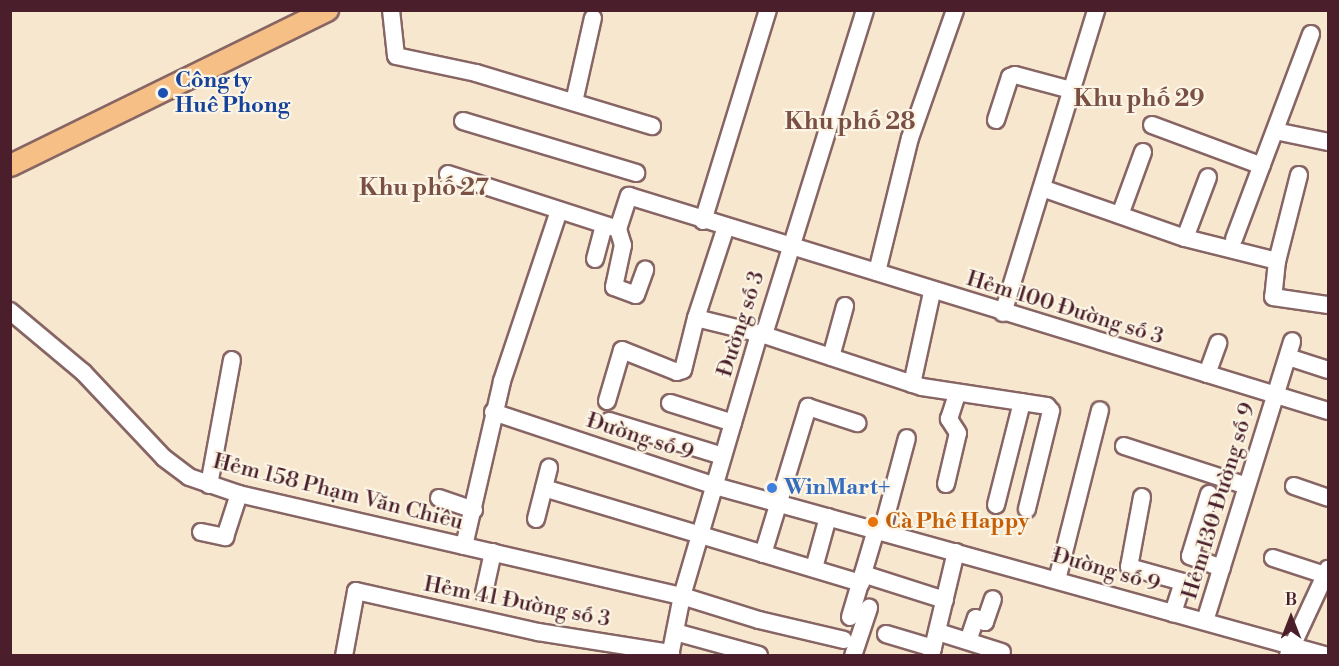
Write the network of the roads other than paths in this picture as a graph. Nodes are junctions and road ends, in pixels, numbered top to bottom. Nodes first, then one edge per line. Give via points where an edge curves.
1 (327, 10) edge
2 (391, 10) edge
3 (768, 10) edge
4 (865, 10) edge
5 (955, 10) edge
6 (1096, 10) edge
7 (593, 18) dead end
8 (1311, 34) dead end
9 (1071, 90) junction
10 (574, 102) junction
11 (996, 120) dead end
12 (463, 121) dead end
13 (1152, 125) dead end
14 (652, 126) dead end
15 (1275, 131) junction
16 (1329, 142) edge
17 (1143, 152) dead end
18 (10, 165) edge
19 (1262, 166) junction
20 (636, 173) dead end
21 (448, 174) dead end
22 (1299, 175) dead end
23 (1208, 177) dead end
24 (1042, 188) junction
25 (559, 211) junction
26 (1120, 215) junction
27 (703, 221) junction
28 (611, 227) junction
29 (726, 227) junction
30 (1185, 238) junction
31 (1234, 239) dead end
32 (790, 244) junction
33 (595, 259) dead end
34 (1277, 261) junction
35 (645, 270) dead end
36 (877, 272) junction
37 (932, 291) junction
38 (1329, 305) edge
39 (845, 306) dead end
40 (10, 311) edge
41 (1003, 313) junction
42 (696, 318) junction
43 (761, 334) junction
44 (1218, 343) dead end
45 (831, 357) junction
46 (232, 360) dead end
47 (1329, 370) edge
48 (1207, 374) junction
49 (912, 384) junction
50 (1276, 394) junction
51 (957, 395) junction
52 (607, 401) dead end
53 (1022, 402) junction
54 (670, 403) dead end
55 (1100, 410) dead end
56 (1329, 411) edge
57 (493, 412) junction
58 (609, 421) dead end
59 (733, 423) junction
60 (857, 423) dead end
61 (907, 438) dead end
62 (1124, 446) dead end
63 (723, 456) junction
64 (549, 468) dead end
65 (946, 484) dead end
66 (209, 485) junction
67 (715, 486) junction
68 (1247, 486) junction
69 (1294, 486) dead end
70 (544, 488) junction
71 (239, 494) junction
72 (1209, 494) dead end
73 (1142, 497) dead end
74 (439, 498) dead end
75 (1329, 498) edge
76 (780, 504) junction
77 (996, 505) dead end
78 (1027, 509) dead end
79 (474, 510) junction
80 (828, 517) junction
81 (536, 519) dead end
82 (879, 531) junction
83 (201, 532) dead end
84 (700, 536) junction
85 (464, 546) junction
86 (956, 552) junction
87 (499, 554) junction
88 (763, 554) junction
89 (1273, 558) dead end
90 (814, 568) junction
91 (1222, 568) junction
92 (1328, 573) edge
93 (862, 579) junction
94 (1057, 580) junction
95 (484, 593) dead end
96 (682, 596) junction
97 (993, 599) dead end
98 (945, 600) junction
99 (869, 608) dead end
100 (1173, 613) junction
101 (850, 617) dead end
102 (1205, 621) junction
103 (675, 632) junction
104 (886, 634) dead end
105 (844, 640) dead end
106 (968, 641) junction
107 (934, 645) edge
108 (1291, 651) edge
109 (1002, 652) dead end
110 (670, 654) edge
111 (759, 655) edge
112 (344, 656) edge
113 (853, 656) edge
114 (1328, 656) edge

1 - 18 main road
2 - 10 street via 396,56 476,72
3 - 27 street
4 - 32 street, Đường số 3
5 - 36 street via 910,138
6 - 9 street
7 - 10 street
8 - 15 street
9 - 11 street via 1015,75 1010,77
9 - 24 street
10 - 14 street
12 - 20 street
13 - 19 street
15 - 16 street
15 - 19 street
17 - 26 street
19 - 31 street
21 - 25 street
22 - 34 street
23 - 30 street
24 - 26 street
24 - 41 street
25 - 28 street
25 - 57 street
26 - 30 street
27 - 28 street, Hẻm 100 Đường số 3 via 629,196
27 - 29 street, Hẻm 100 Đường số 3
28 - 33 street
28 - 35 street via 623,245 614,287 636,295
29 - 32 street, Hẻm 100 Đường số 3
29 - 42 street
30 - 34 street
32 - 36 street, Hẻm 100 Đường số 3
32 - 43 street, Đường số 3
34 - 38 street via 1274,297
36 - 37 street, Hẻm 100 Đường số 3
37 - 41 street, Hẻm 100 Đường số 3
37 - 49 street
39 - 45 street
40 - 66 street, Hẻm 158 Phạm Văn Chiêu via 83,372 164,458 189,477
41 - 48 street, Hẻm 100 Đường số 3
42 - 43 street
42 - 52 street via 683,370 677,372 622,350
43 - 45 street
43 - 59 street, Đường số 3
44 - 48 street
45 - 49 street
46 - 66 street
47 - 50 street, Hẻm 130 Đường số 9 via 1290,349
48 - 50 street, Hẻm 100 Đường số 3
49 - 51 street
50 - 56 street, Hẻm 100 Đường số 3
50 - 68 street, Hẻm 130 Đường số 9
51 - 53 street
51 - 65 street via 949,419 957,433
53 - 77 street
53 - 78 street via 1047,406 1051,411
54 - 59 street
55 - 94 street
57 - 67 street, Đường số 9
57 - 79 street
58 - 63 street
59 - 63 street, Đường số 3
60 - 76 street via 808,407
61 - 82 street
62 - 68 street
63 - 67 street, Đường số 3
64 - 70 street
66 - 71 street, Hẻm 158 Phạm Văn Chiêu
67 - 76 street, Đường số 9
67 - 84 street, Đường số 3
68 - 91 street, Hẻm 130 Đường số 9
69 - 75 street
70 - 81 street
70 - 84 street
71 - 83 street via 225,537
71 - 85 street, Hẻm 158 Phạm Văn Chiêu
72 - 91 street via 1190,556
73 - 100 street via 1129,567 1183,582
74 - 79 street
76 - 80 street, Đường số 9
76 - 88 street
79 - 85 street
80 - 82 street, Đường số 9
80 - 90 street
82 - 86 street, Đường số 9
82 - 93 street
84 - 88 street
84 - 96 street, Đường số 3
85 - 87 street, Hẻm 158 Phạm Văn Chiêu
86 - 94 street, Đường số 9
86 - 98 street
87 - 95 street
87 - 96 street, Hẻm 158 Phạm Văn Chiêu
88 - 90 street
89 - 92 street
90 - 93 street
91 - 102 street, Hẻm 130 Đường số 9
92 - 108 street
93 - 98 street
93 - 101 street
94 - 100 street, Đường số 9
96 - 103 street, Đường số 3
96 - 105 street, Hẻm 158 Phạm Văn Chiêu
97 - 106 street via 985,622 976,618
98 - 107 street
99 - 113 street
100 - 102 street, Đường số 9
102 - 108 street, Đường số 9
103 - 110 street, Đường số 3
103 - 111 street
104 - 107 street
106 - 107 street
106 - 109 street
108 - 114 street, Đường số 9
110 - 112 street, Hẻm 41 Đường số 3 via 538,632 356,591

